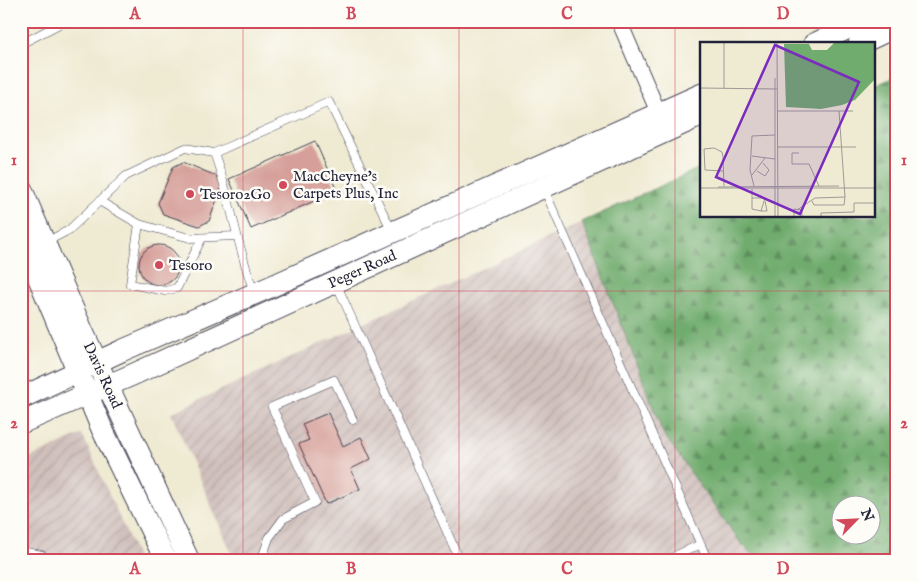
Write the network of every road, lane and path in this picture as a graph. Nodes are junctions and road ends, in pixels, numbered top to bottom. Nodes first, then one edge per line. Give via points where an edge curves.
1 (65, 21) edge
2 (619, 21) edge
3 (864, 21) edge
4 (52, 24) edge
5 (897, 26) edge
6 (818, 42) edge
7 (863, 42) edge
8 (21, 44) edge
9 (700, 95) edge
10 (700, 115) edge
11 (662, 123) junction
12 (214, 153) junction
13 (543, 187) junction
14 (21, 188) edge
15 (101, 202) junction
16 (139, 224) junction
17 (393, 233) junction
18 (236, 236) junction
19 (21, 237) edge
20 (202, 238) junction
21 (45, 243) junction
22 (135, 254) junction
23 (143, 258) dead end
24 (176, 271) dead end
25 (184, 274) junction
26 (336, 281) junction
27 (255, 294) junction
28 (98, 363) junction
29 (78, 372) junction
30 (108, 385) junction
31 (87, 394) junction
32 (21, 398) edge
33 (353, 420) dead end
34 (21, 423) edge
35 (700, 544) junction
36 (21, 551) edge
37 (48, 561) edge
38 (166, 561) edge
39 (189, 561) edge
40 (261, 561) edge
41 (460, 561) edge
42 (664, 561) edge
43 (708, 561) edge

1 - 4 lane
2 - 11 street
3 - 6 main road
4 - 8 lane
5 - 7 main road
9 - 11 main road, Peger Road
10 - 11 main road, Peger Road
11 - 13 main road, Peger Road
11 - 17 main road, Peger Road
12 - 15 lane via 185,148 126,176
12 - 17 lane via 329,102
12 - 18 lane via 226,186
13 - 26 main road, Peger Road
13 - 35 lane
14 - 21 main road, Davis Road
15 - 16 lane
15 - 21 lane via 69,230
16 - 20 lane via 190,238
16 - 22 lane
17 - 27 main road, Peger Road
18 - 20 lane
18 - 27 lane
19 - 29 main road, Davis Road
20 - 25 lane
21 - 28 main road, Davis Road
22 - 23 lane
22 - 25 lane via 130,284 165,291 177,288
24 - 25 lane
26 - 30 main road, Peger Road
26 - 41 lane
27 - 28 main road, Peger Road
28 - 29 main road, Peger Road
28 - 30 main road, Davis Road
29 - 31 main road, Davis Road
29 - 32 main road, Peger Road
30 - 31 main road, Peger Road
30 - 39 main road, Davis Road
31 - 34 main road, Peger Road
31 - 38 main road, Davis Road
33 - 40 lane via 334,380 272,407 315,502 283,519 269,538
35 - 42 lane
35 - 43 lane
36 - 37 lane via 42,555

